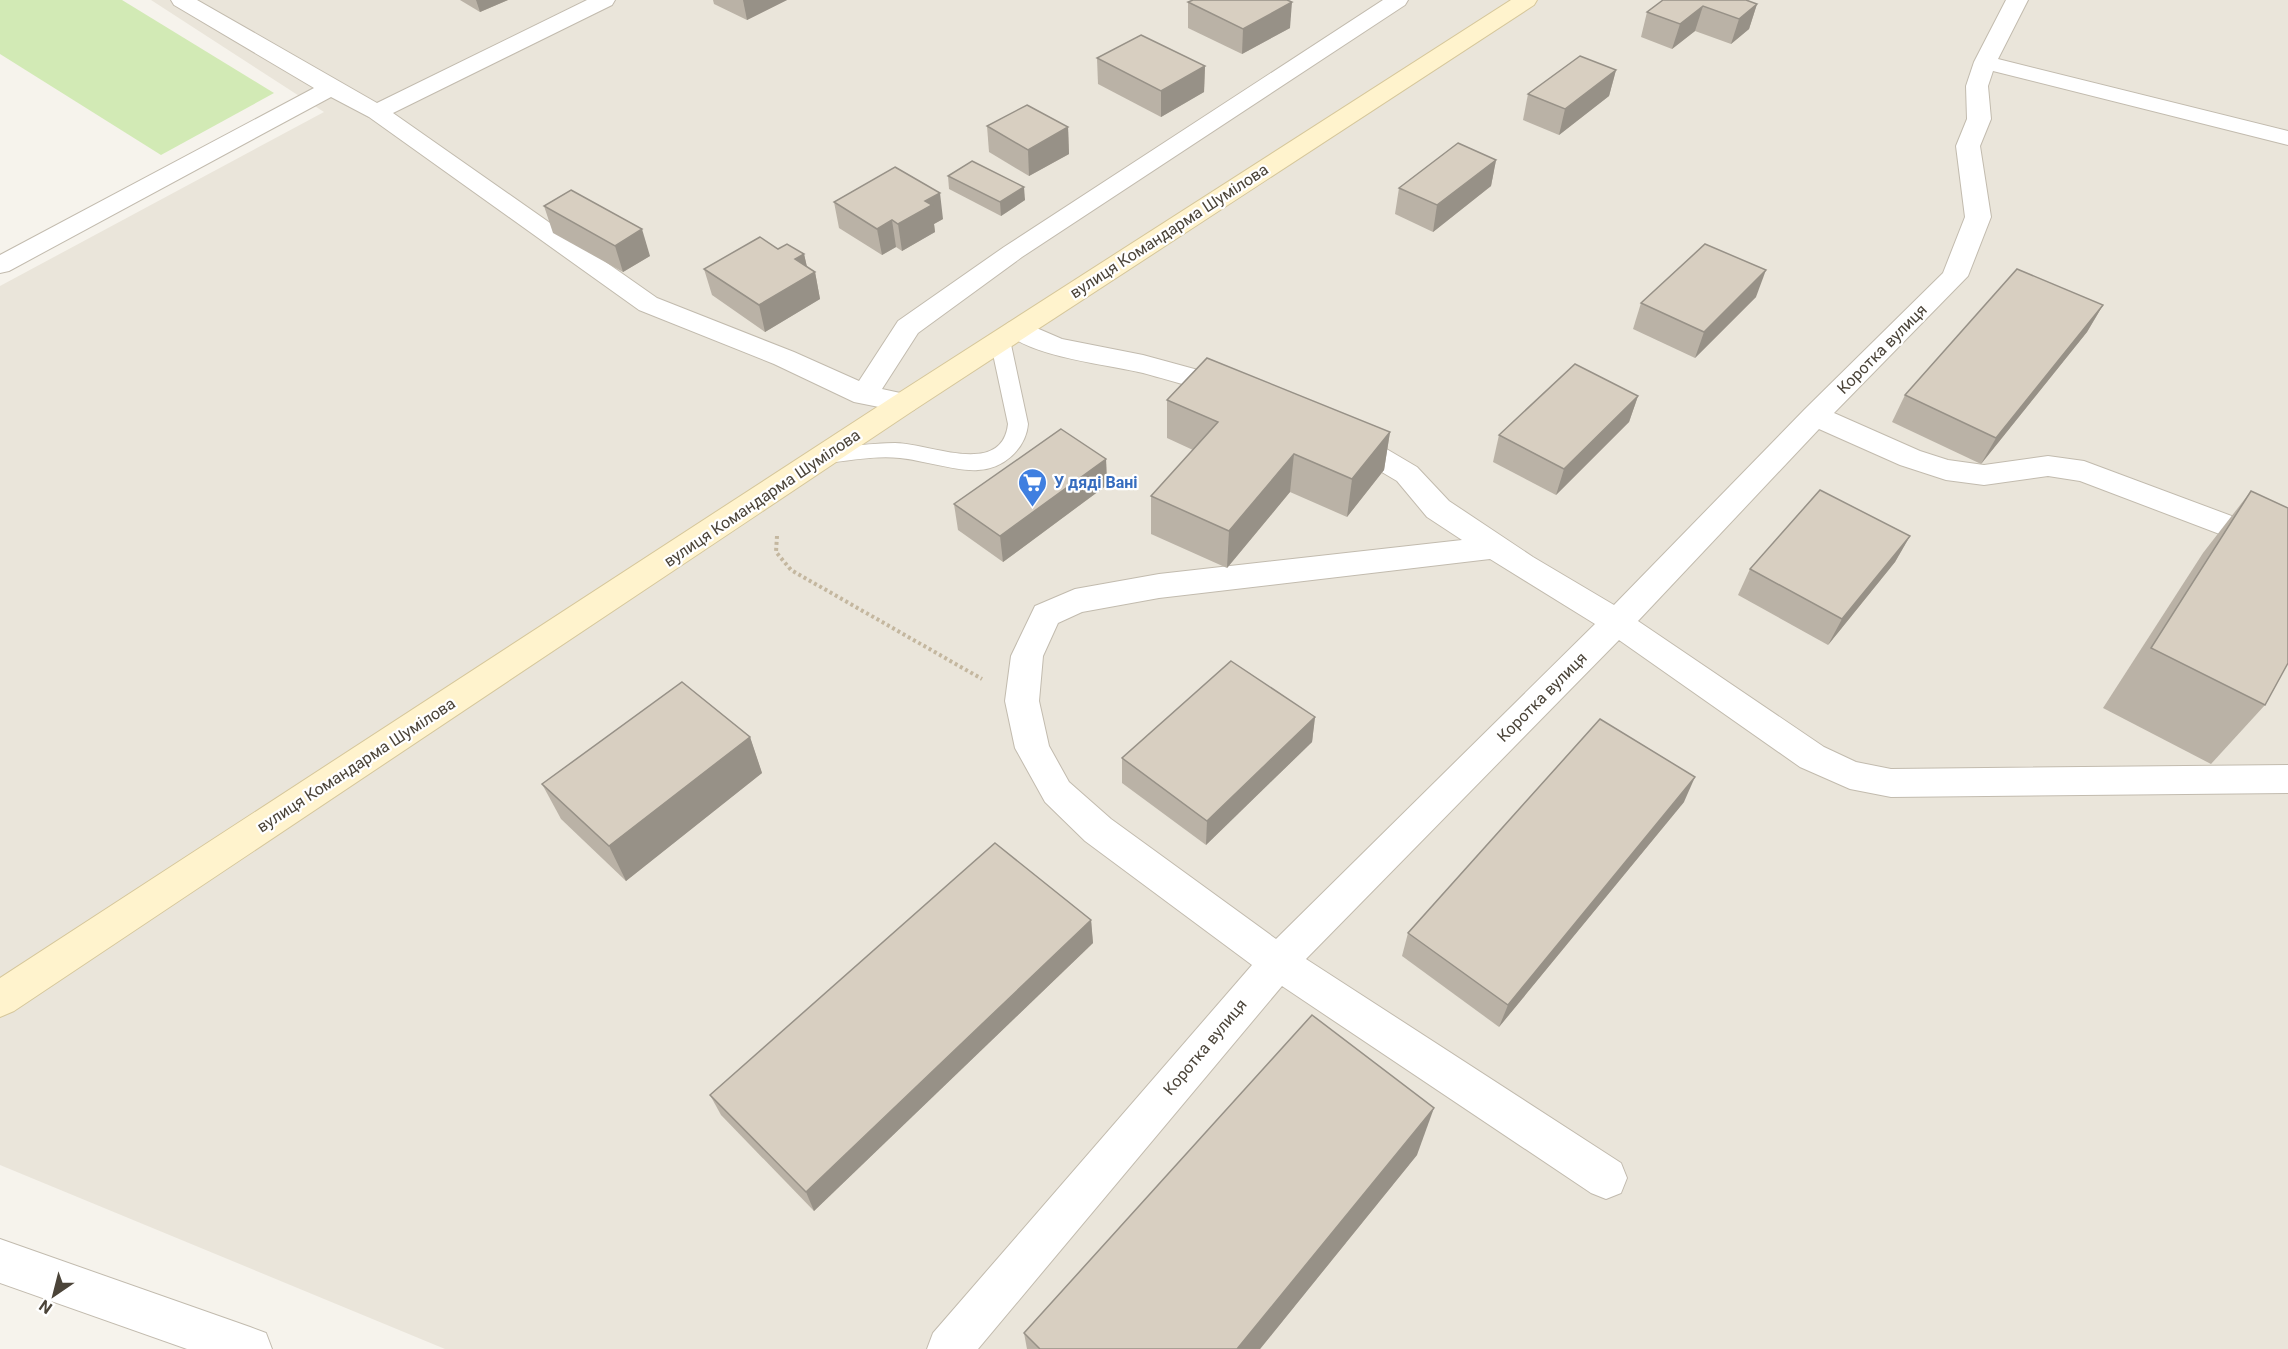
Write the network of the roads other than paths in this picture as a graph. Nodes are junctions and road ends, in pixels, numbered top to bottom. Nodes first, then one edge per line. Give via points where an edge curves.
1 (182, 0) edge
2 (604, 0) edge
3 (1397, 0) edge
4 (1526, 0) edge
5 (2017, 0) edge
6 (1985, 62) junction
7 (331, 88) junction
8 (377, 112) junction
9 (2288, 138) edge
10 (0, 265) edge
11 (1009, 335) junction
12 (864, 394) junction
13 (1254, 397) edge
14 (904, 403) junction
15 (1815, 416) junction
16 (1318, 425) edge
17 (825, 456) junction
18 (1495, 548) junction
19 (2288, 549) edge
20 (1616, 622) junction
21 (2288, 779) edge
22 (1278, 962) junction
23 (0, 999) edge
24 (1606, 1178) dead end
25 (0, 1261) edge
26 (250, 1349) edge
27 (949, 1349) edge

1 - 7 street
2 - 8 street
3 - 12 street via 1013,252 908,327
4 - 11 street, вулиця Командарма Шумілова
5 - 6 street, Коротка вулиця
6 - 9 street
6 - 15 street, Коротка вулиця via 1977,86 1979,119 1968,146 1978,217 1955,276
7 - 8 street
7 - 10 street
8 - 12 street via 648,304
11 - 13 street via 1143,364
11 - 14 street, вулиця Командарма Шумілова
11 - 17 lane via 1018,424 1017,435 1002,453 978,463 897,450
12 - 14 street
14 - 17 street, вулиця Командарма Шумілова
15 - 19 street via 1946,470 1984,475 2048,466 2084,471
15 - 20 street, Коротка вулиця
16 - 18 street via 1407,474 1438,509
17 - 23 street, вулиця Командарма Шумілова
18 - 20 street
18 - 22 street via 1159,586 1075,601 1046,615 1027,657 1022,701 1032,748 1057,792 1098,830
20 - 21 street via 1812,757 1870,780 1891,783
20 - 22 street, Коротка вулиця
22 - 24 street
22 - 27 street, Коротка вулиця
25 - 26 street

